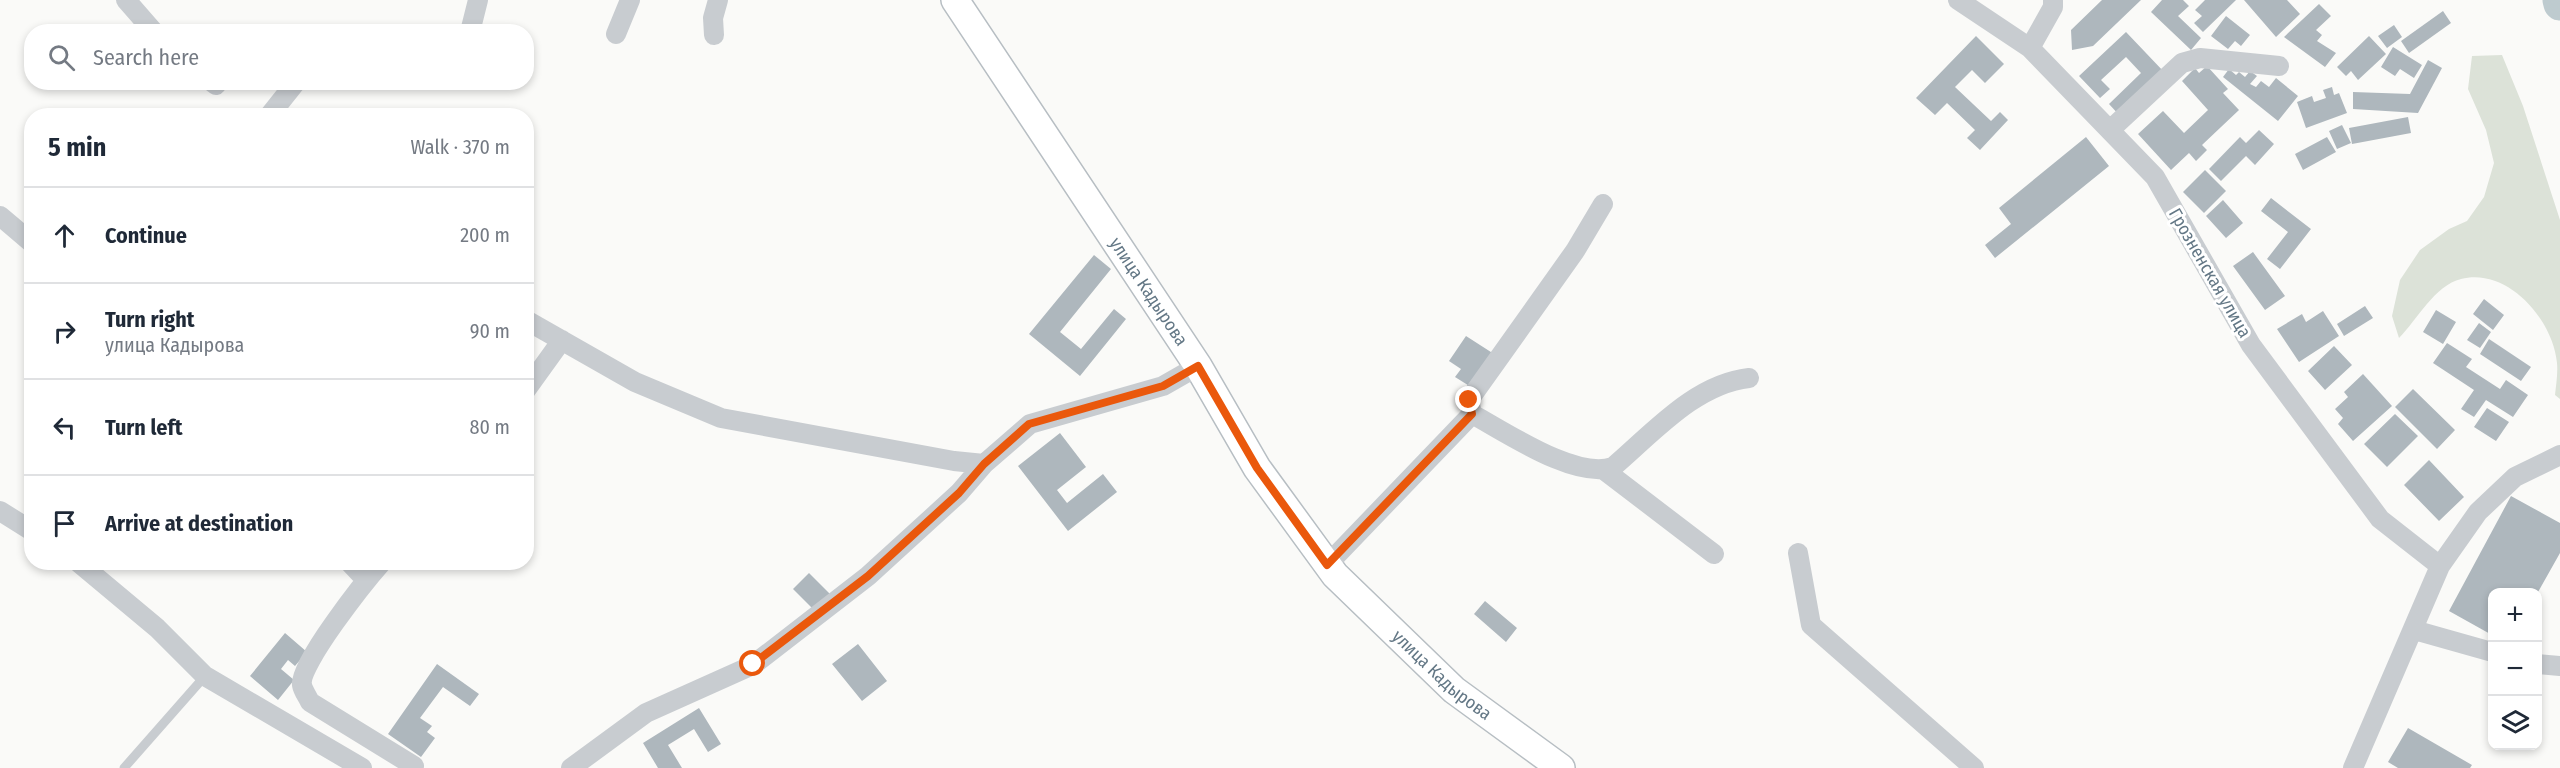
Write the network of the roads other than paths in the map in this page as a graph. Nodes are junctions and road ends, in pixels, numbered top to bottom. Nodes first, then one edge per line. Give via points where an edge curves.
1 (126, 0) edge
2 (478, 0) edge
3 (630, 0) edge
4 (718, 0) edge
5 (955, 0) edge
6 (1958, 0) edge
7 (2053, 0) edge
8 (147, 24) edge
9 (472, 24) edge
10 (616, 34) dead end
11 (714, 35) dead end
12 (2030, 48) junction
13 (2279, 66) dead end
14 (290, 90) edge
15 (275, 108) edge
16 (2110, 130) junction
17 (1603, 204) dead end
18 (0, 216) edge
19 (24, 236) edge
20 (534, 324) edge
21 (562, 340) junction
22 (1198, 366) junction
23 (1749, 378) dead end
24 (534, 379) edge
25 (1472, 414) junction
26 (2560, 455) edge
27 (984, 464) junction
28 (1604, 470) junction
29 (0, 511) edge
30 (24, 526) edge
31 (1798, 553) dead end
32 (1714, 554) dead end
33 (1327, 565) junction
34 (2440, 566) junction
35 (88, 570) edge
36 (357, 570) edge
37 (375, 570) edge
38 (366, 580) junction
39 (2414, 630) junction
40 (2488, 651) edge
41 (2542, 664) edge
42 (2560, 666) edge
43 (205, 676) junction
44 (412, 767) edge
45 (124, 768) edge
46 (362, 768) edge
47 (571, 768) edge
48 (1561, 768) edge
49 (1974, 768) edge
50 (2353, 768) edge

1 - 8 street
2 - 9 street
3 - 10 street
4 - 11 street
5 - 22 street, улица Кадырова
6 - 12 street, Грозненская улица
7 - 12 street via 2053,7
12 - 16 street, Грозненская улица
13 - 16 street via 2200,58 2182,63
14 - 15 street
16 - 34 street, Грозненская улица via 2155,177 2251,345 2380,519
17 - 25 street via 1575,251 1469,400
18 - 19 street
20 - 21 street
21 - 24 street
21 - 27 street via 635,382 721,418
22 - 27 street via 1163,386 1029,424
22 - 33 street, улица Кадырова via 1257,468
23 - 28 street via 1728,380 1684,406 1613,467
25 - 28 street via 1574,467
25 - 33 street
26 - 34 street via 2515,477 2478,512
27 - 47 street via 959,493 868,576 753,664 646,713
28 - 32 street
29 - 30 street
31 - 49 street via 1811,625
33 - 48 street, улица Кадырова via 1454,690
34 - 39 street
35 - 43 street via 157,628
36 - 38 street
37 - 38 street
38 - 44 street via 305,667 302,685 310,702
39 - 40 street
39 - 50 street
41 - 42 street
43 - 45 lane
43 - 46 street

